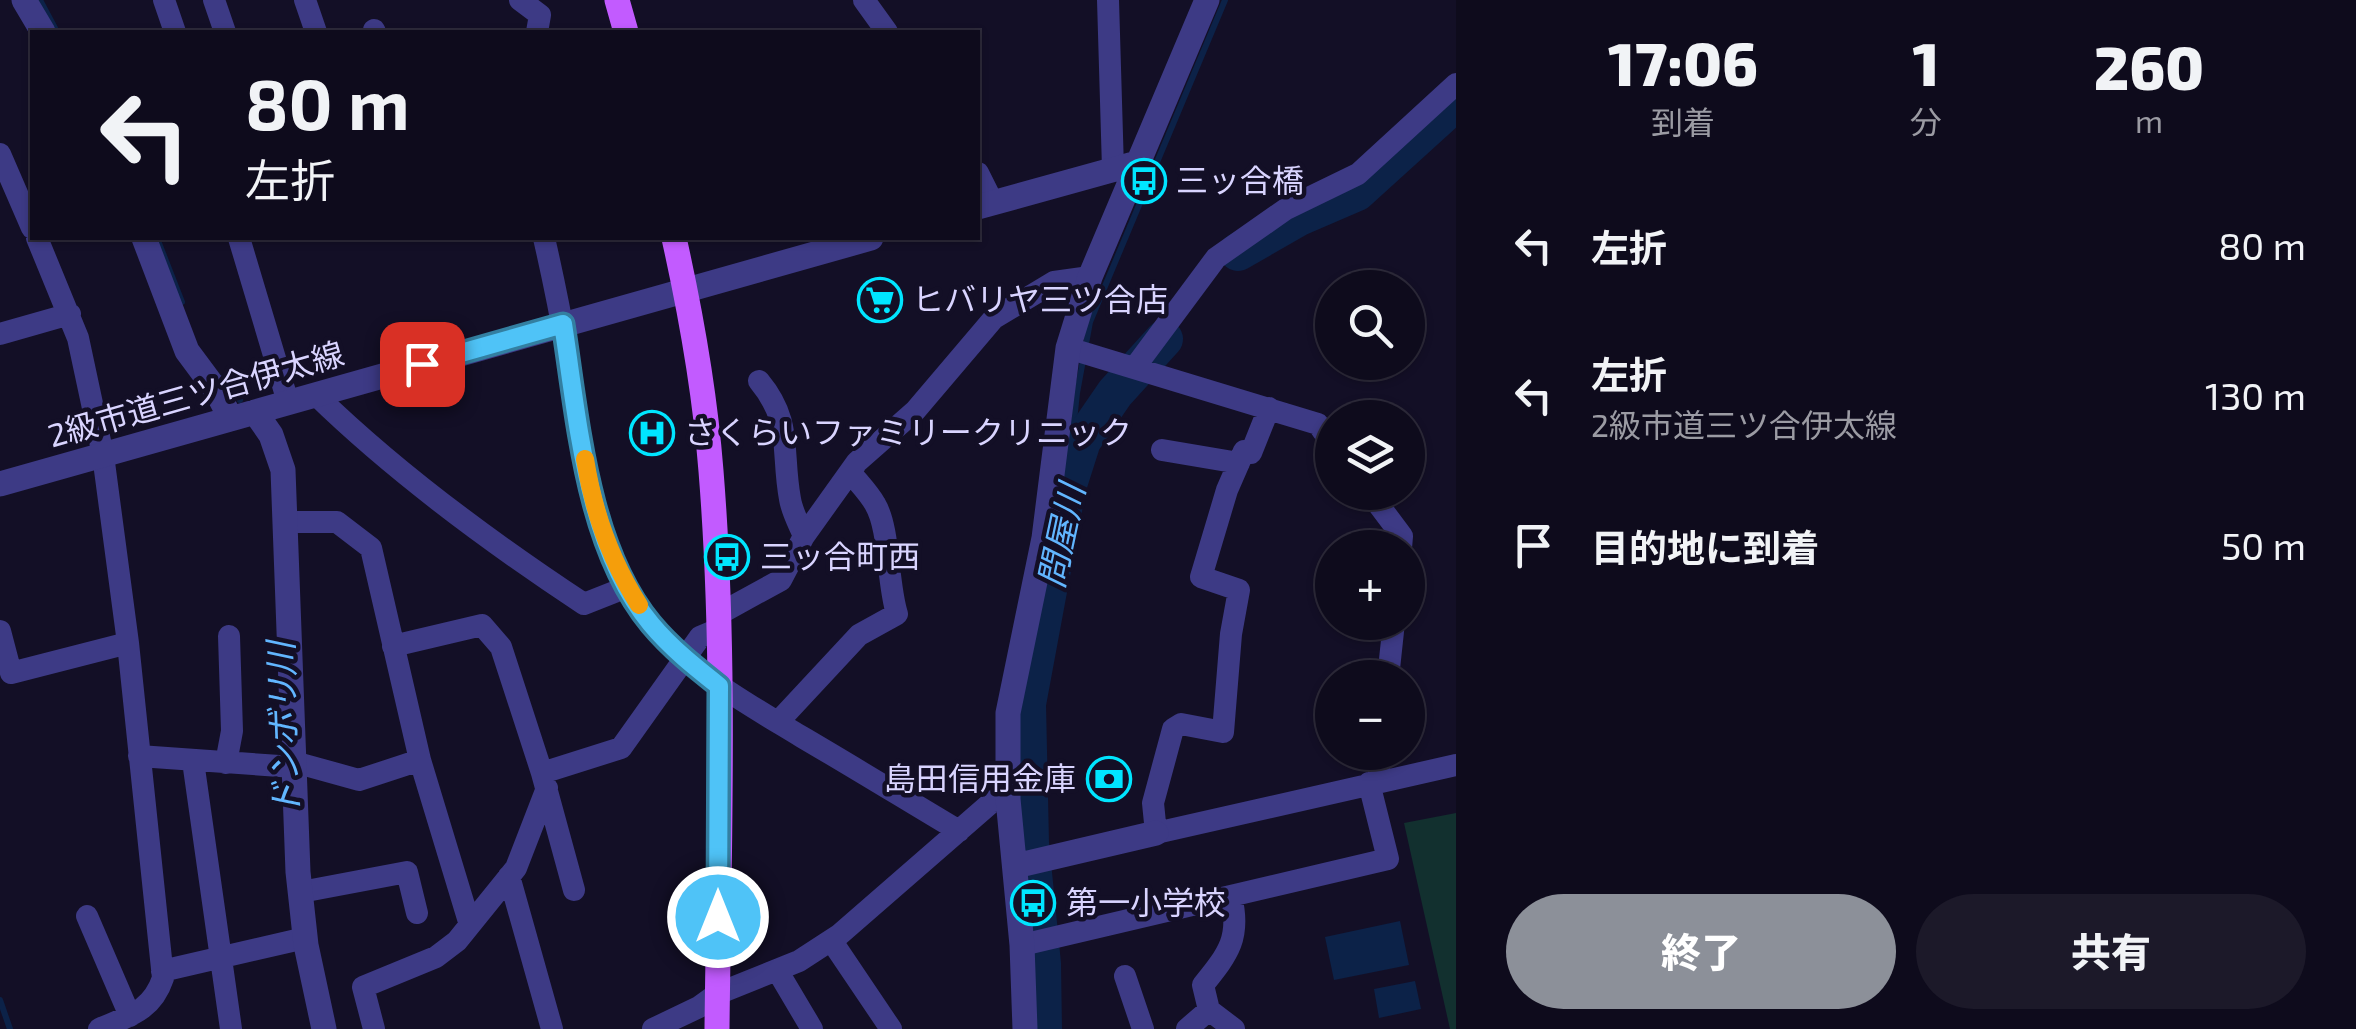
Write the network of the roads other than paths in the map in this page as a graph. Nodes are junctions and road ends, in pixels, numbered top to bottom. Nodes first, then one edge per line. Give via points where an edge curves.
1 (24, 0) edge
2 (164, 0) edge
3 (214, 0) edge
4 (305, 0) edge
5 (520, 0) edge
6 (617, 0) edge
7 (864, 0) edge
8 (1108, 0) edge
9 (1207, 0) edge
10 (41, 30) edge
11 (174, 30) edge
12 (223, 30) edge
13 (315, 30) edge
14 (537, 30) edge
15 (625, 30) edge
16 (886, 30) edge
17 (1456, 84) edge
18 (0, 154) edge
19 (1125, 166) junction
20 (985, 205) edge
21 (30, 223) edge
22 (38, 240) edge
23 (145, 240) edge
24 (240, 240) edge
25 (544, 240) edge
26 (674, 240) edge
27 (864, 240) edge
28 (1090, 277) junction
29 (686, 290) junction
30 (70, 314) junction
31 (563, 324) junction
32 (0, 334) edge
33 (1068, 348) junction
34 (1135, 367) junction
35 (759, 381) dead end
36 (316, 394) junction
37 (288, 402) junction
38 (1269, 408) junction
39 (243, 415) junction
40 (1315, 423) edge
41 (1162, 450) dead end
42 (103, 454) junction
43 (1239, 462) junction
44 (850, 472) junction
45 (0, 484) edge
46 (285, 522) junction
47 (804, 536) junction
48 (628, 587) junction
49 (719, 622) junction
50 (0, 632) edge
51 (228, 636) dead end
52 (128, 643) junction
53 (393, 646) junction
54 (684, 659) junction
55 (719, 686) junction
56 (778, 722) junction
57 (139, 756) junction
58 (420, 760) junction
59 (193, 761) junction
60 (226, 763) junction
61 (294, 764) junction
62 (1456, 764) edge
63 (1377, 770) edge
64 (544, 780) junction
65 (1374, 782) junction
66 (1008, 798) junction
67 (959, 831) junction
68 (1156, 832) junction
69 (1018, 865) junction
70 (509, 876) junction
71 (574, 890) dead end
72 (300, 892) junction
73 (1231, 896) junction
74 (417, 913) dead end
75 (87, 916) dead end
76 (470, 925) junction
77 (305, 938) junction
78 (831, 940) junction
79 (1022, 945) junction
80 (221, 958) junction
81 (777, 970) junction
82 (162, 971) junction
83 (1125, 976) dead end
84 (717, 994) junction
85 (1209, 1010) junction
86 (138, 1019) edge
87 (891, 1028) edge
88 (99, 1029) edge
89 (231, 1029) edge
90 (324, 1029) edge
91 (374, 1029) edge
92 (552, 1029) edge
93 (652, 1029) edge
94 (717, 1029) edge
95 (812, 1029) edge
96 (1025, 1029) edge
97 (1144, 1029) edge
98 (1186, 1029) edge
99 (1234, 1029) edge

1 - 10 street
2 - 11 street
3 - 12 street
4 - 13 street
5 - 14 street via 540,15
6 - 15 main road
7 - 16 street
8 - 19 street
9 - 19 street
17 - 34 street via 1358,174 1286,209 1216,258
18 - 21 street
19 - 20 street
19 - 28 street
22 - 30 street
23 - 39 street via 187,351
24 - 37 street
25 - 31 street
26 - 29 main road
27 - 29 street, 2級市道三ツ合伊太線
28 - 33 street
28 - 44 street via 1054,282 994,318 915,411
29 - 31 street, 2級市道三ツ合伊太線
29 - 49 main road via 711,468
30 - 32 street
30 - 42 street
31 - 36 street, 2級市道三ツ合伊太線
31 - 48 street via 586,469
33 - 34 street
33 - 66 street via 1044,538 1008,713
34 - 38 street
35 - 47 street via 777,402 790,504
36 - 37 street, 2級市道三ツ合伊太線
36 - 48 street via 490,540 584,604
37 - 39 street, 2級市道三ツ合伊太線
38 - 40 street
38 - 43 street via 1252,454 1244,451
39 - 42 street, 2級市道三ツ合伊太線
39 - 46 street via 278,450
41 - 43 street
42 - 45 street, 2級市道三ツ合伊太線
42 - 52 street
43 - 68 street via 1201,577 1239,590 1224,732 1181,724 1173,729 1153,803
44 - 47 street
44 - 56 street via 876,504 897,614 859,635
46 - 53 street via 336,522 371,548
46 - 61 street
47 - 49 street via 781,580
48 - 54 street via 648,621
49 - 54 street
49 - 55 main road
50 - 52 street via 11,673
51 - 60 street via 232,731
52 - 57 street
53 - 58 street
53 - 64 street via 482,625 501,647
54 - 55 street
54 - 64 street via 621,748
55 - 56 street
55 - 84 main road
56 - 67 street
57 - 59 street
57 - 82 street
58 - 61 street via 359,780
58 - 76 street
59 - 60 street
59 - 80 street
60 - 61 street
61 - 72 street
62 - 65 street
63 - 65 street
64 - 70 street
64 - 71 street
65 - 68 street
65 - 73 street via 1388,860
66 - 67 street via 993,801
66 - 69 street
67 - 78 street
68 - 69 street
69 - 79 street
70 - 76 street
70 - 92 street
72 - 74 street via 407,872
72 - 77 street
73 - 79 street
73 - 85 street via 1237,922 1227,955 1204,985
75 - 86 street
76 - 91 street via 436,957 363,988
77 - 80 street
77 - 90 street
78 - 81 street
78 - 87 street
79 - 96 street
80 - 82 street
80 - 89 street
81 - 84 street
81 - 95 street
82 - 86 street via 156,997
83 - 97 street
84 - 93 street
84 - 94 main road
85 - 98 street
85 - 99 street
86 - 88 street

